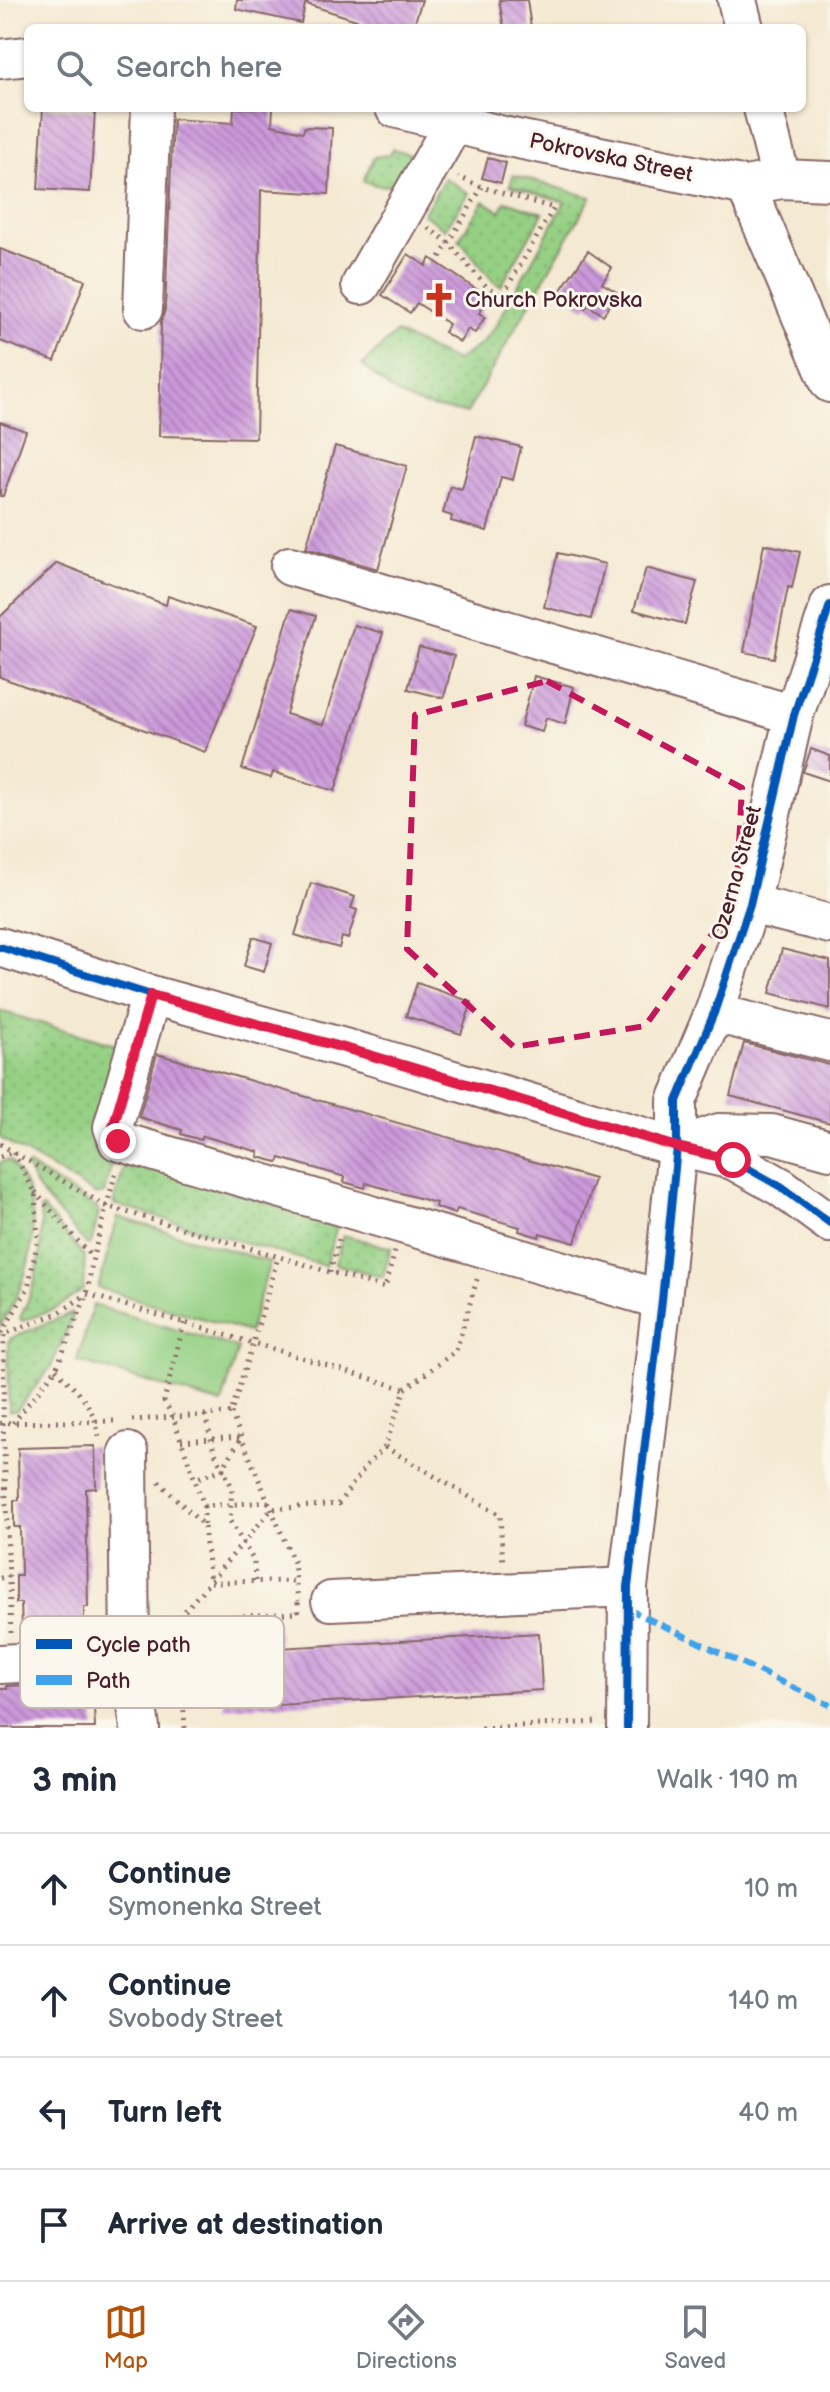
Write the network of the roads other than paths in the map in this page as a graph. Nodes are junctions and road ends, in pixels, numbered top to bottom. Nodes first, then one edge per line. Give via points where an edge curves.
1 (737, 0) edge
2 (743, 24) edge
3 (24, 56) edge
4 (0, 59) edge
5 (151, 112) edge
6 (411, 112) edge
7 (763, 112) edge
8 (454, 123) junction
9 (830, 181) edge
10 (763, 182) junction
11 (361, 285) dead end
12 (143, 309) dead end
13 (830, 383) edge
14 (290, 566) dead end
15 (830, 605) edge
16 (794, 715) junction
17 (750, 904) junction
18 (830, 924) edge
19 (0, 947) edge
20 (151, 995) junction
21 (714, 1013) junction
22 (830, 1042) edge
23 (677, 1147) junction
24 (830, 1150) edge
25 (830, 1223) edge
26 (662, 1300) junction
27 (128, 1452) road end
28 (628, 1587) junction
29 (314, 1601) road end
30 (130, 1616) edge
31 (137, 1708) edge
32 (627, 1724) edge
33 (140, 1728) edge

1 - 2 street
3 - 4 street
5 - 12 street
6 - 8 street, Pokrovska Street
7 - 10 street
8 - 10 street, Pokrovska Street
8 - 11 street
9 - 10 street, Pokrovska Street
10 - 13 street
14 - 16 street
15 - 16 street, Ozerna Street
16 - 17 street, Ozerna Street
17 - 18 street, Ozerna Street
17 - 21 street, Ozerna Street
19 - 20 street
20 - 23 street
20 - 26 street via 113,1127 118,1141
21 - 22 street
21 - 23 street, Ozerna Street via 677,1101
23 - 24 street via 719,1133 772,1134
23 - 25 street via 733,1160
23 - 26 street, Ozerna Street
26 - 28 street, Ozerna Street
27 - 30 street
28 - 29 street
28 - 32 street, Ozerna Street
31 - 33 street

